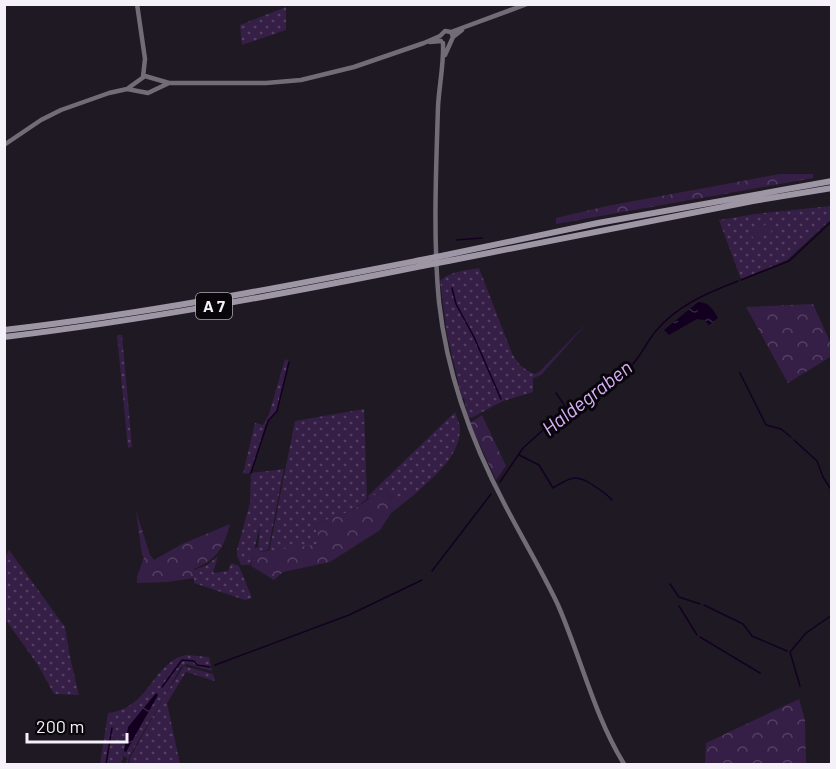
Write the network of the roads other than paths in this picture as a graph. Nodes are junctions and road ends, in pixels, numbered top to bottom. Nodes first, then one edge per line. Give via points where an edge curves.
1 (137, 4) edge
2 (527, 4) edge
3 (452, 35) junction
4 (441, 40) junction
5 (450, 43) junction
6 (145, 58) junction
7 (442, 63) junction
8 (153, 78) junction
9 (141, 79) junction
10 (170, 83) junction
11 (127, 89) junction
12 (154, 89) junction
13 (142, 90) junction
14 (4, 145) edge
15 (831, 181) edge
16 (831, 188) edge
17 (447, 258) junction
18 (421, 263) junction
19 (4, 330) edge
20 (4, 338) edge
21 (624, 765) edge

1 - 6 main road
2 - 3 main road
3 - 4 main road via 445,31
3 - 5 main road
4 - 5 main road
4 - 7 main road
4 - 10 main road via 301,80
5 - 7 main road
6 - 8 main road
6 - 9 main road
7 - 21 main road via 436,165 438,278 445,343 460,404 488,470 556,602 602,724
8 - 9 main road
8 - 10 main road
8 - 12 main road
9 - 11 main road
9 - 13 main road
10 - 12 main road
11 - 13 main road
11 - 14 main road via 62,110
12 - 13 main road via 148,93
15 - 17 highway, A 7 via 598,223
16 - 17 highway, A 7
17 - 18 highway, A 7, bridge
18 - 19 highway, A 7 via 156,309
18 - 20 highway, A 7 via 179,312

